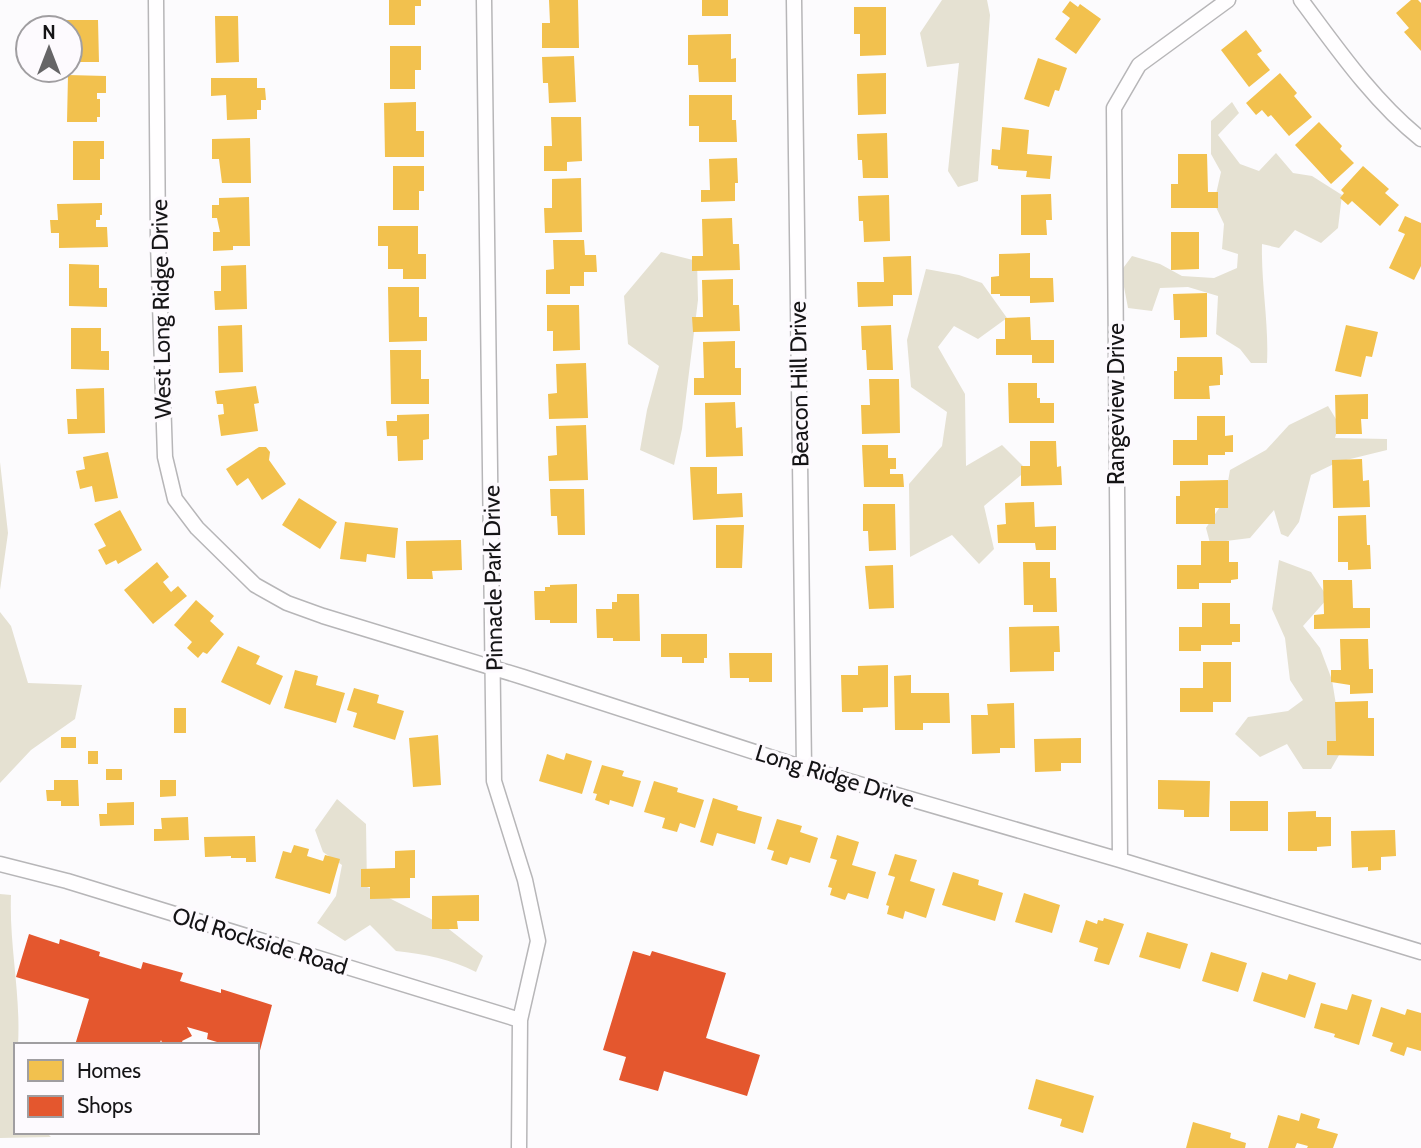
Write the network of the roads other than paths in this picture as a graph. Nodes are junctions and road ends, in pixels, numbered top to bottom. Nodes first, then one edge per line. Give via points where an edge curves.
1 (156, 0) edge
2 (484, 0) edge
3 (794, 0) edge
4 (1228, 0) edge
5 (1301, 0) edge
6 (1421, 139) edge
7 (255, 585) joint
8 (495, 670) junction
9 (804, 768) junction
10 (1120, 860) junction
11 (0, 864) edge
12 (1421, 953) edge
13 (520, 1020) junction
14 (519, 1148) edge

1 - 7 street, West Long Ridge Drive via 165,457 175,499
2 - 8 street, Pinnacle Park Drive
3 - 9 street, Beacon Hill Drive
4 - 10 street, Rangeview Drive via 1139,65 1114,108
5 - 6 street via 1350,65
7 - 8 street, Long Ridge Drive via 323,616
8 - 9 street, Long Ridge Drive
8 - 13 street, Pinnacle Park Drive via 495,781 538,941
9 - 10 street, Long Ridge Drive
10 - 12 street, Long Ridge Drive
11 - 13 street, Old Rockside Road
13 - 14 street, Pinnacle Park Drive

